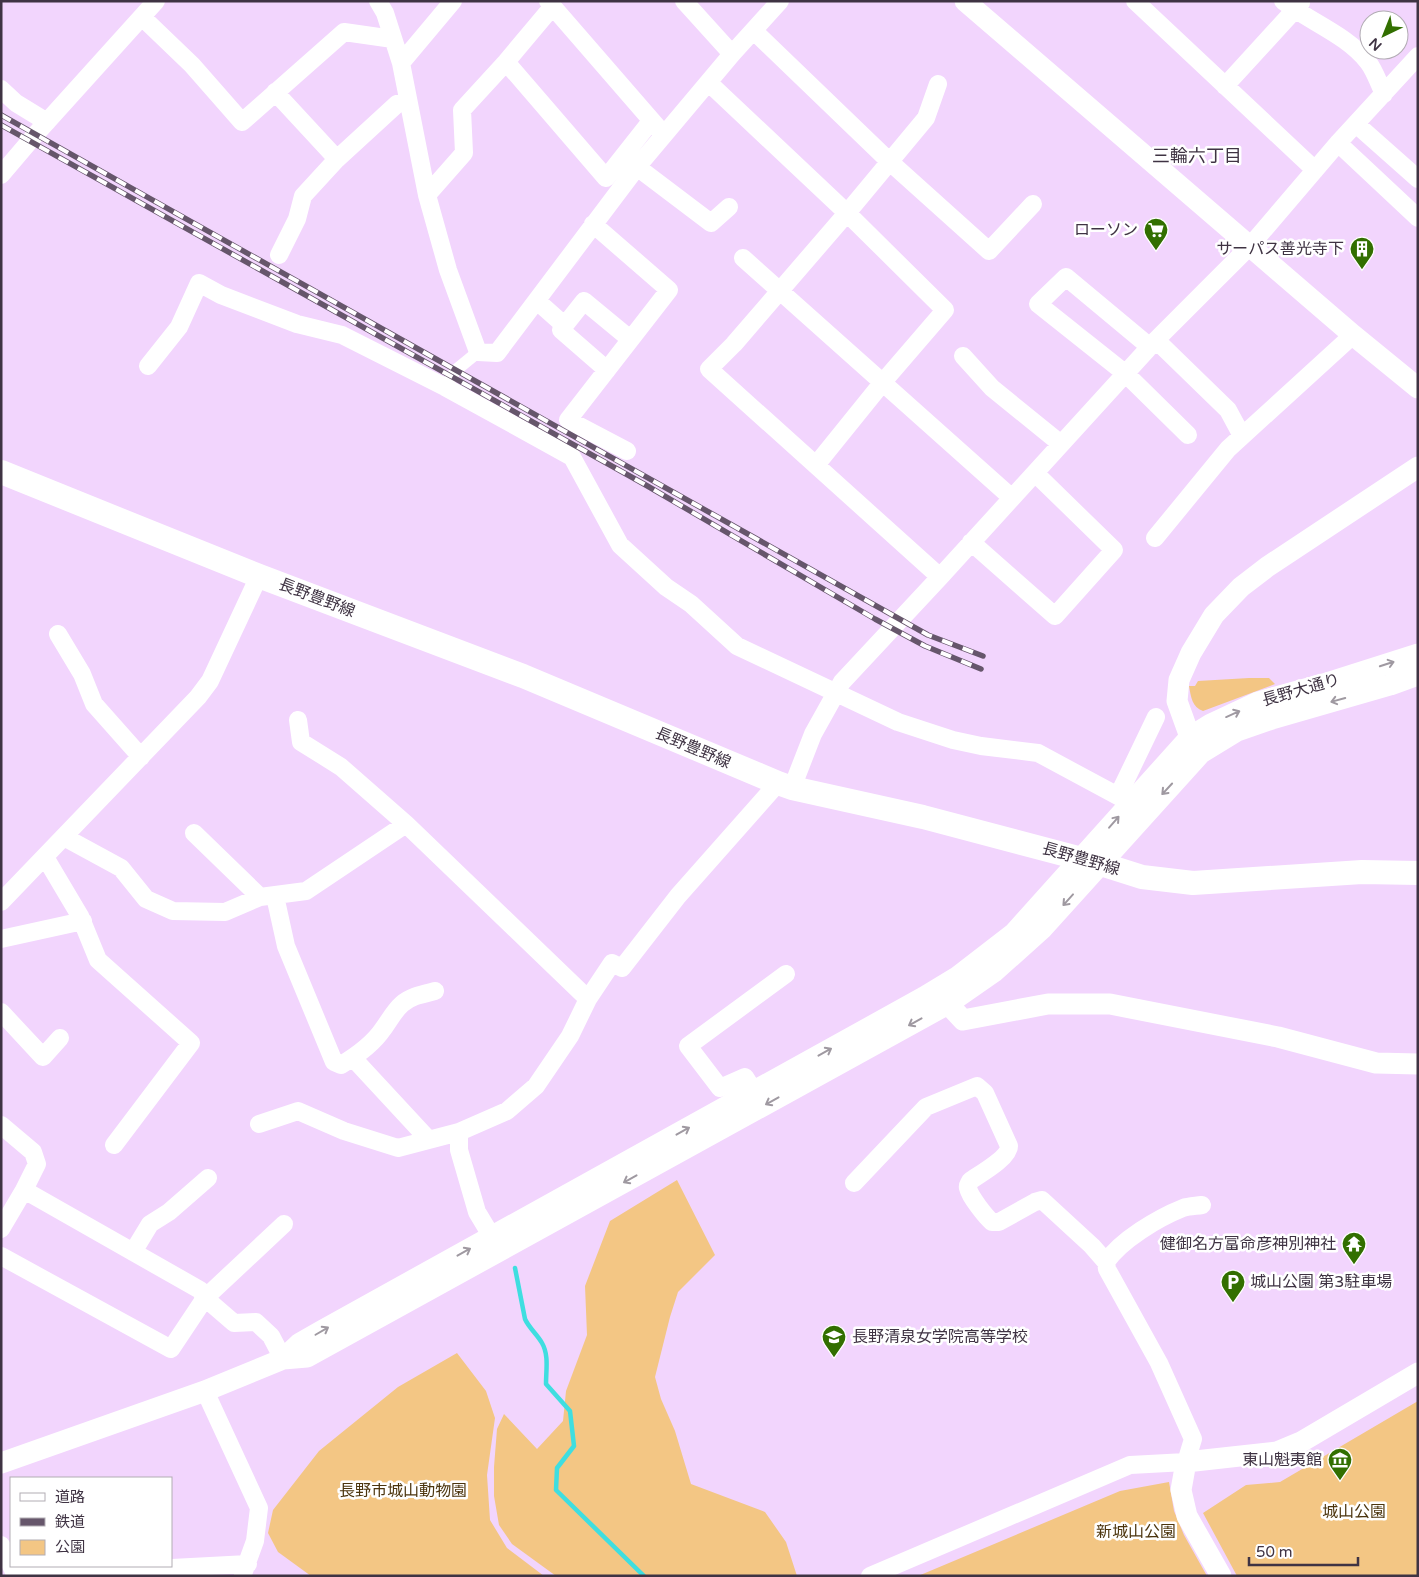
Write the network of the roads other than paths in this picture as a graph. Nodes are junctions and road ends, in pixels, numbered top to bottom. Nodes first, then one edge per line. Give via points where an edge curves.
1 (156, 1) edge
2 (378, 1) edge
3 (453, 1) edge
4 (684, 1) edge
5 (780, 1) edge
6 (966, 1) edge
7 (1136, 1) edge
8 (550, 4) edge
9 (1293, 4) edge
10 (142, 17) junction
11 (754, 31) junction
12 (394, 39) junction
13 (732, 54) junction
14 (1418, 56) edge
15 (506, 62) junction
16 (401, 63) junction
17 (709, 82) junction
18 (938, 84) dead end
19 (1225, 86) junction
20 (1, 89) edge
21 (275, 92) junction
22 (1384, 94) junction
23 (408, 100) junction
24 (651, 121) junction
25 (47, 122) junction
26 (1356, 124) junction
27 (664, 135) junction
28 (1338, 143) junction
29 (337, 159) junction
30 (890, 162) junction
31 (637, 167) junction
32 (1316, 170) junction
33 (1, 175) edge
34 (1418, 178) edge
35 (427, 195) junction
36 (1033, 204) dead end
37 (729, 207) dead end
38 (847, 213) junction
39 (1418, 218) edge
40 (594, 224) junction
41 (1250, 246) junction
42 (278, 255) dead end
43 (743, 258) dead end
44 (780, 291) junction
45 (537, 301) junction
46 (564, 326) junction
47 (1353, 335) junction
48 (630, 339) junction
49 (1153, 344) junction
50 (478, 352) junction
51 (963, 356) dead end
52 (148, 366) dead end
53 (607, 370) junction
54 (1126, 374) junction
55 (883, 382) junction
56 (445, 387) junction
57 (1418, 388) edge
58 (1188, 435) dead end
59 (1242, 436) junction
60 (1061, 444) junction
61 (627, 451) dead end
62 (816, 465) junction
63 (1418, 467) edge
64 (1, 472) edge
65 (1035, 473) junction
66 (1012, 498) junction
67 (1154, 538) dead end
68 (971, 542) junction
69 (259, 576) junction
70 (940, 577) junction
71 (58, 634) dead end
72 (1418, 654) edge
73 (1418, 676) edge
74 (834, 693) junction
75 (1156, 717) dead end
76 (298, 720) dead end
77 (1195, 745) junction
78 (141, 757) junction
79 (785, 786) junction
80 (1125, 800) junction
81 (406, 824) junction
82 (194, 834) dead end
83 (64, 837) junction
84 (44, 857) junction
85 (1091, 861) junction
86 (1418, 873) edge
87 (268, 897) junction
88 (1, 902) edge
89 (83, 921) junction
90 (1, 939) edge
91 (786, 974) dead end
92 (434, 991) dead end
93 (943, 996) junction
94 (588, 999) junction
95 (1, 1012) edge
96 (60, 1038) dead end
97 (353, 1058) junction
98 (1418, 1064) edge
99 (754, 1091) junction
100 (258, 1124) dead end
101 (1, 1125) edge
102 (459, 1132) junction
103 (429, 1140) junction
104 (114, 1145) dead end
105 (208, 1178) dead end
106 (854, 1183) dead end
107 (24, 1190) junction
108 (1202, 1205) dead end
109 (284, 1224) dead end
110 (1, 1228) edge
111 (492, 1237) junction
112 (133, 1252) junction
113 (1, 1256) edge
114 (1106, 1262) junction
115 (205, 1298) junction
116 (283, 1359) junction
117 (1418, 1373) edge
118 (205, 1391) junction
119 (1186, 1462) junction
120 (1, 1463) edge
121 (1, 1545) edge
122 (10, 1564) edge
123 (245, 1570) edge
124 (876, 1575) edge
125 (20, 1576) edge
126 (1221, 1576) edge

1 - 10 street
2 - 12 street
3 - 16 street
4 - 13 street
5 - 11 street
6 - 41 street
7 - 19 street
8 - 15 street
8 - 24 street
9 - 19 street
9 - 22 street via 1347,42 1368,62
10 - 21 street via 192,65 242,122
10 - 25 street
11 - 13 street
11 - 30 street
12 - 16 street
12 - 21 street via 344,32
13 - 17 street
14 - 22 street
15 - 24 street via 606,178
15 - 35 street via 462,110 464,154
16 - 23 street
17 - 27 street
17 - 38 street
18 - 30 street via 926,118
19 - 32 street
20 - 25 street via 16,103
21 - 29 street
22 - 26 street
23 - 29 street via 397,104
23 - 35 street
24 - 27 street
25 - 33 street
26 - 28 street
26 - 34 street
27 - 31 street
28 - 32 street
28 - 39 street
29 - 42 street via 303,196 297,219
30 - 36 street via 989,250
30 - 38 street
31 - 37 street via 711,223
31 - 40 street
32 - 41 street
35 - 50 street via 448,270
38 - 44 street
38 - 55 street via 945,310
40 - 45 street
40 - 48 street via 669,290
41 - 47 street
41 - 49 street
43 - 44 street
44 - 55 street
44 - 62 street via 709,369
45 - 46 street
45 - 50 street via 497,353
46 - 48 street via 584,301
46 - 53 street via 561,330
47 - 57 street
47 - 59 street
48 - 53 street
49 - 54 street
49 - 54 street via 1066,277 1038,304
49 - 59 street via 1228,410
50 - 56 street via 456,370
51 - 60 street via 992,388
52 - 56 street via 179,327 199,283 221,295 297,324 342,335
53 - 61 street via 568,420
54 - 58 street
54 - 60 street
55 - 62 street
55 - 66 street
56 - 74 street via 572,457 620,545 666,587 691,604 737,646
59 - 67 street via 1228,448
60 - 65 street
62 - 70 street
63 - 77 street via 1267,567 1241,586 1214,615 1191,652 1179,680 1176,701
64 - 69 main road, 長野豊野線
65 - 66 street
65 - 68 street via 1114,550 1055,616
66 - 68 street
68 - 70 street
69 - 78 street via 210,681
69 - 79 main road, 長野豊野線 via 523,676
70 - 74 street
71 - 78 street via 82,674 94,704
77 -> 72 street, 長野大通り via 1211,724 1258,702
73 -> 77 street, 長野大通り
74 - 79 street
74 - 80 street via 898,722 953,740 1038,752
75 - 80 street
76 - 81 street via 301,742 342,767
77 - 80 street
77 -> 85 street
78 - 83 street
79 - 85 main road, 長野豊野線 via 923,817
79 - 94 street via 678,896 622,968 612,963
85 -> 80 street
81 - 87 street via 306,891
81 - 94 street
82 - 87 street
83 - 84 street
83 - 87 street via 121,868 146,899 174,911 225,912
84 - 88 street
84 - 89 street
85 - 86 main road, 長野豊野線 via 1142,876 1193,883 1362,872
85 - 93 street
87 - 97 street via 334,1062 341,1065
89 - 90 street
89 - 104 street via 98,960 191,1043
91 - 99 street via 688,1046 720,1088 745,1077
92 - 97 street via 411,998 401,1005 382,1031
93 - 98 street via 962,1020 1048,1004 1110,1004 1278,1037 1376,1063
99 -> 93 street
93 -> 116 street via 307,1357
94 - 102 street via 570,1036 536,1086 507,1112
95 - 96 street via 43,1057
97 - 103 street
111 -> 99 street
100 - 103 street via 298,1111 398,1148
101 - 107 street via 33,1152 37,1164
102 - 103 street
102 - 111 street via 459,1150 477,1212
105 - 112 street via 170,1212 150,1224
106 - 114 street via 926,1107 977,1086 986,1092 1010,1146 1005,1156 968,1184 984,1214 992,1222 999,1222 1042,1200
107 - 110 street
107 - 112 street
108 - 114 street via 1184,1208 1142,1230
109 - 115 street
116 -> 111 street via 321,1331
112 - 115 street via 200,1290
113 - 115 street via 171,1349
114 - 119 street via 1159,1363 1193,1439
115 - 116 street via 234,1323 256,1322 271,1336
116 - 118 street
117 - 119 street via 1301,1442 1277,1452
118 - 120 street
118 - 123 street via 259,1508 255,1541
119 - 124 street via 1130,1465
119 - 126 street via 1182,1490 1187,1516
121 - 122 street
123 - 125 street

